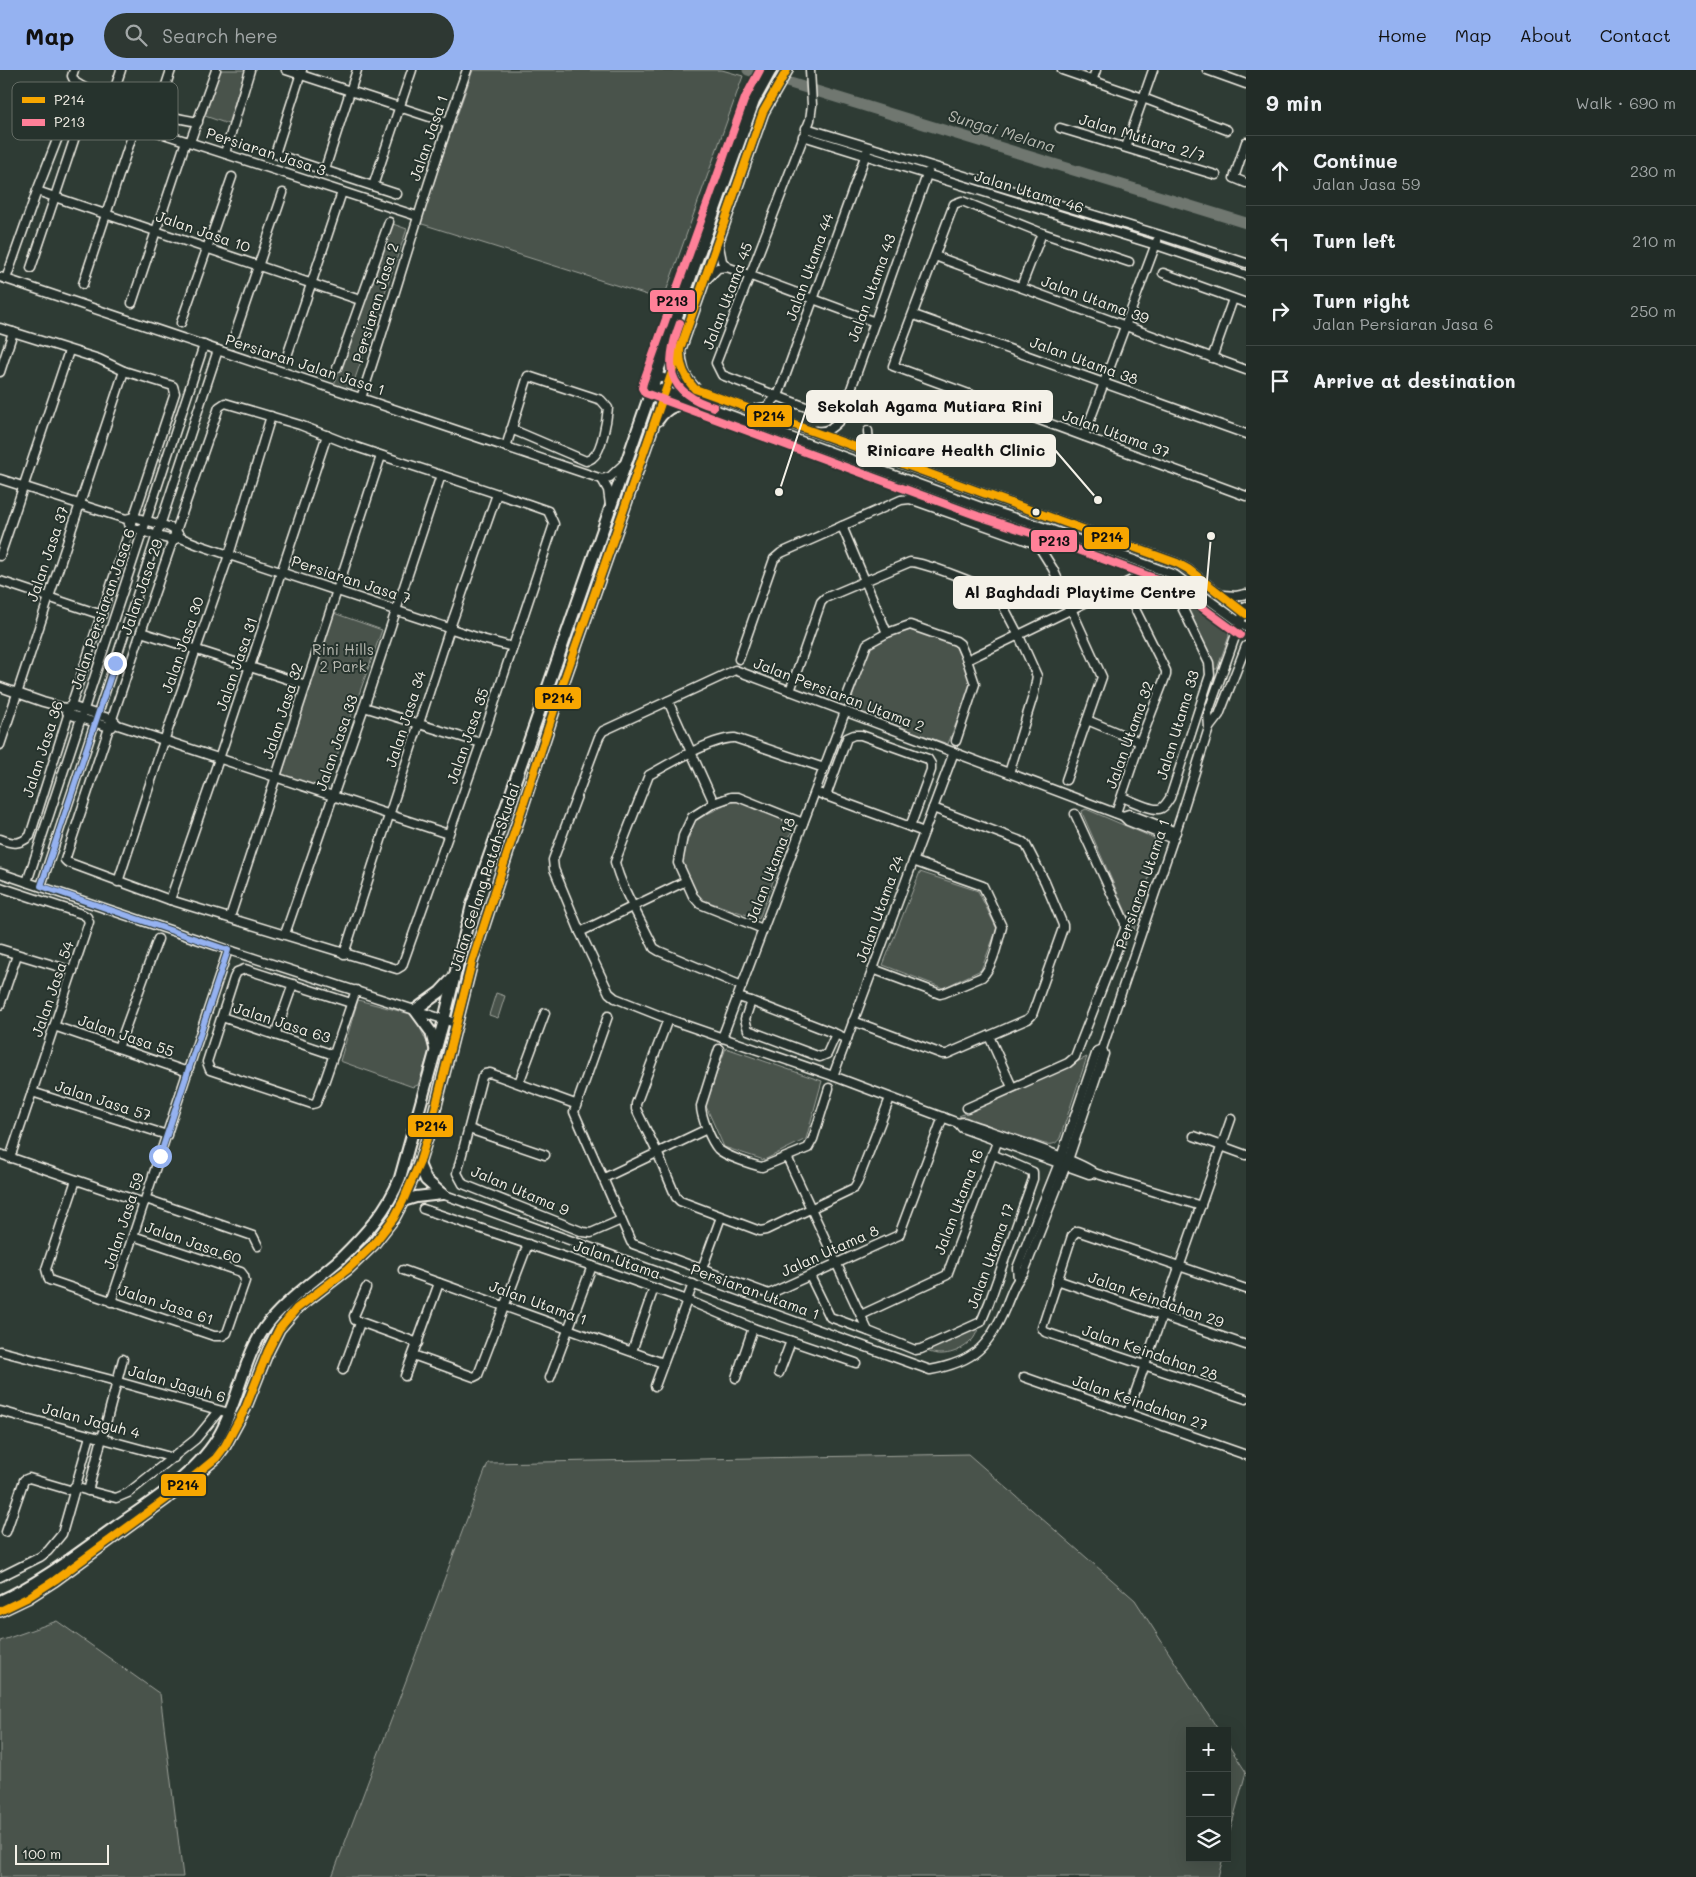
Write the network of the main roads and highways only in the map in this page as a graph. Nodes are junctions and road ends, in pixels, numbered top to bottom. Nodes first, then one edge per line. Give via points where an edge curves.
1 (771, 70) edge
2 (786, 72) edge
3 (680, 352) junction
4 (696, 390) road end
5 (696, 403) road end
6 (654, 426) junction
7 (490, 854) junction
8 (507, 858) junction
9 (453, 977) junction
10 (436, 1051) junction
11 (420, 1164) junction
12 (403, 1201) junction
13 (0, 1601) edge
14 (0, 1609) edge

1 - 7 main road, Jalan Gelang Patah-Skudai via 754,101
2 - 3 main road, Jalan Gelang Patah-Skudai via 763,112
3 - 4 main road via 685,379
3 - 6 main road, Jalan Gelang Patah-Skudai
5 - 6 main road via 668,408
6 - 8 main road, Jalan Gelang Patah-Skudai via 561,689
7 - 8 main road via 485,878 488,887
7 - 9 main road, Jalan Gelang Patah-Skudai via 472,905
8 - 11 main road, Jalan Gelang Patah-Skudai via 472,962
9 - 10 main road, Jalan Gelang Patah-Skudai
9 - 10 main road via 440,992 415,1010 431,1032
10 - 13 main road, Jalan Gelang Patah-Skudai via 400,1178 385,1209 340,1258 288,1300 268,1324 224,1412 222,1432 211,1448 186,1474 55,1570
11 - 12 main road, Jalan Gelang Patah-Skudai
11 - 12 main road via 426,1180 442,1194
12 - 14 main road, Jalan Gelang Patah-Skudai via 373,1245 296,1309 279,1329 245,1409 216,1458 55,1580 21,1601

